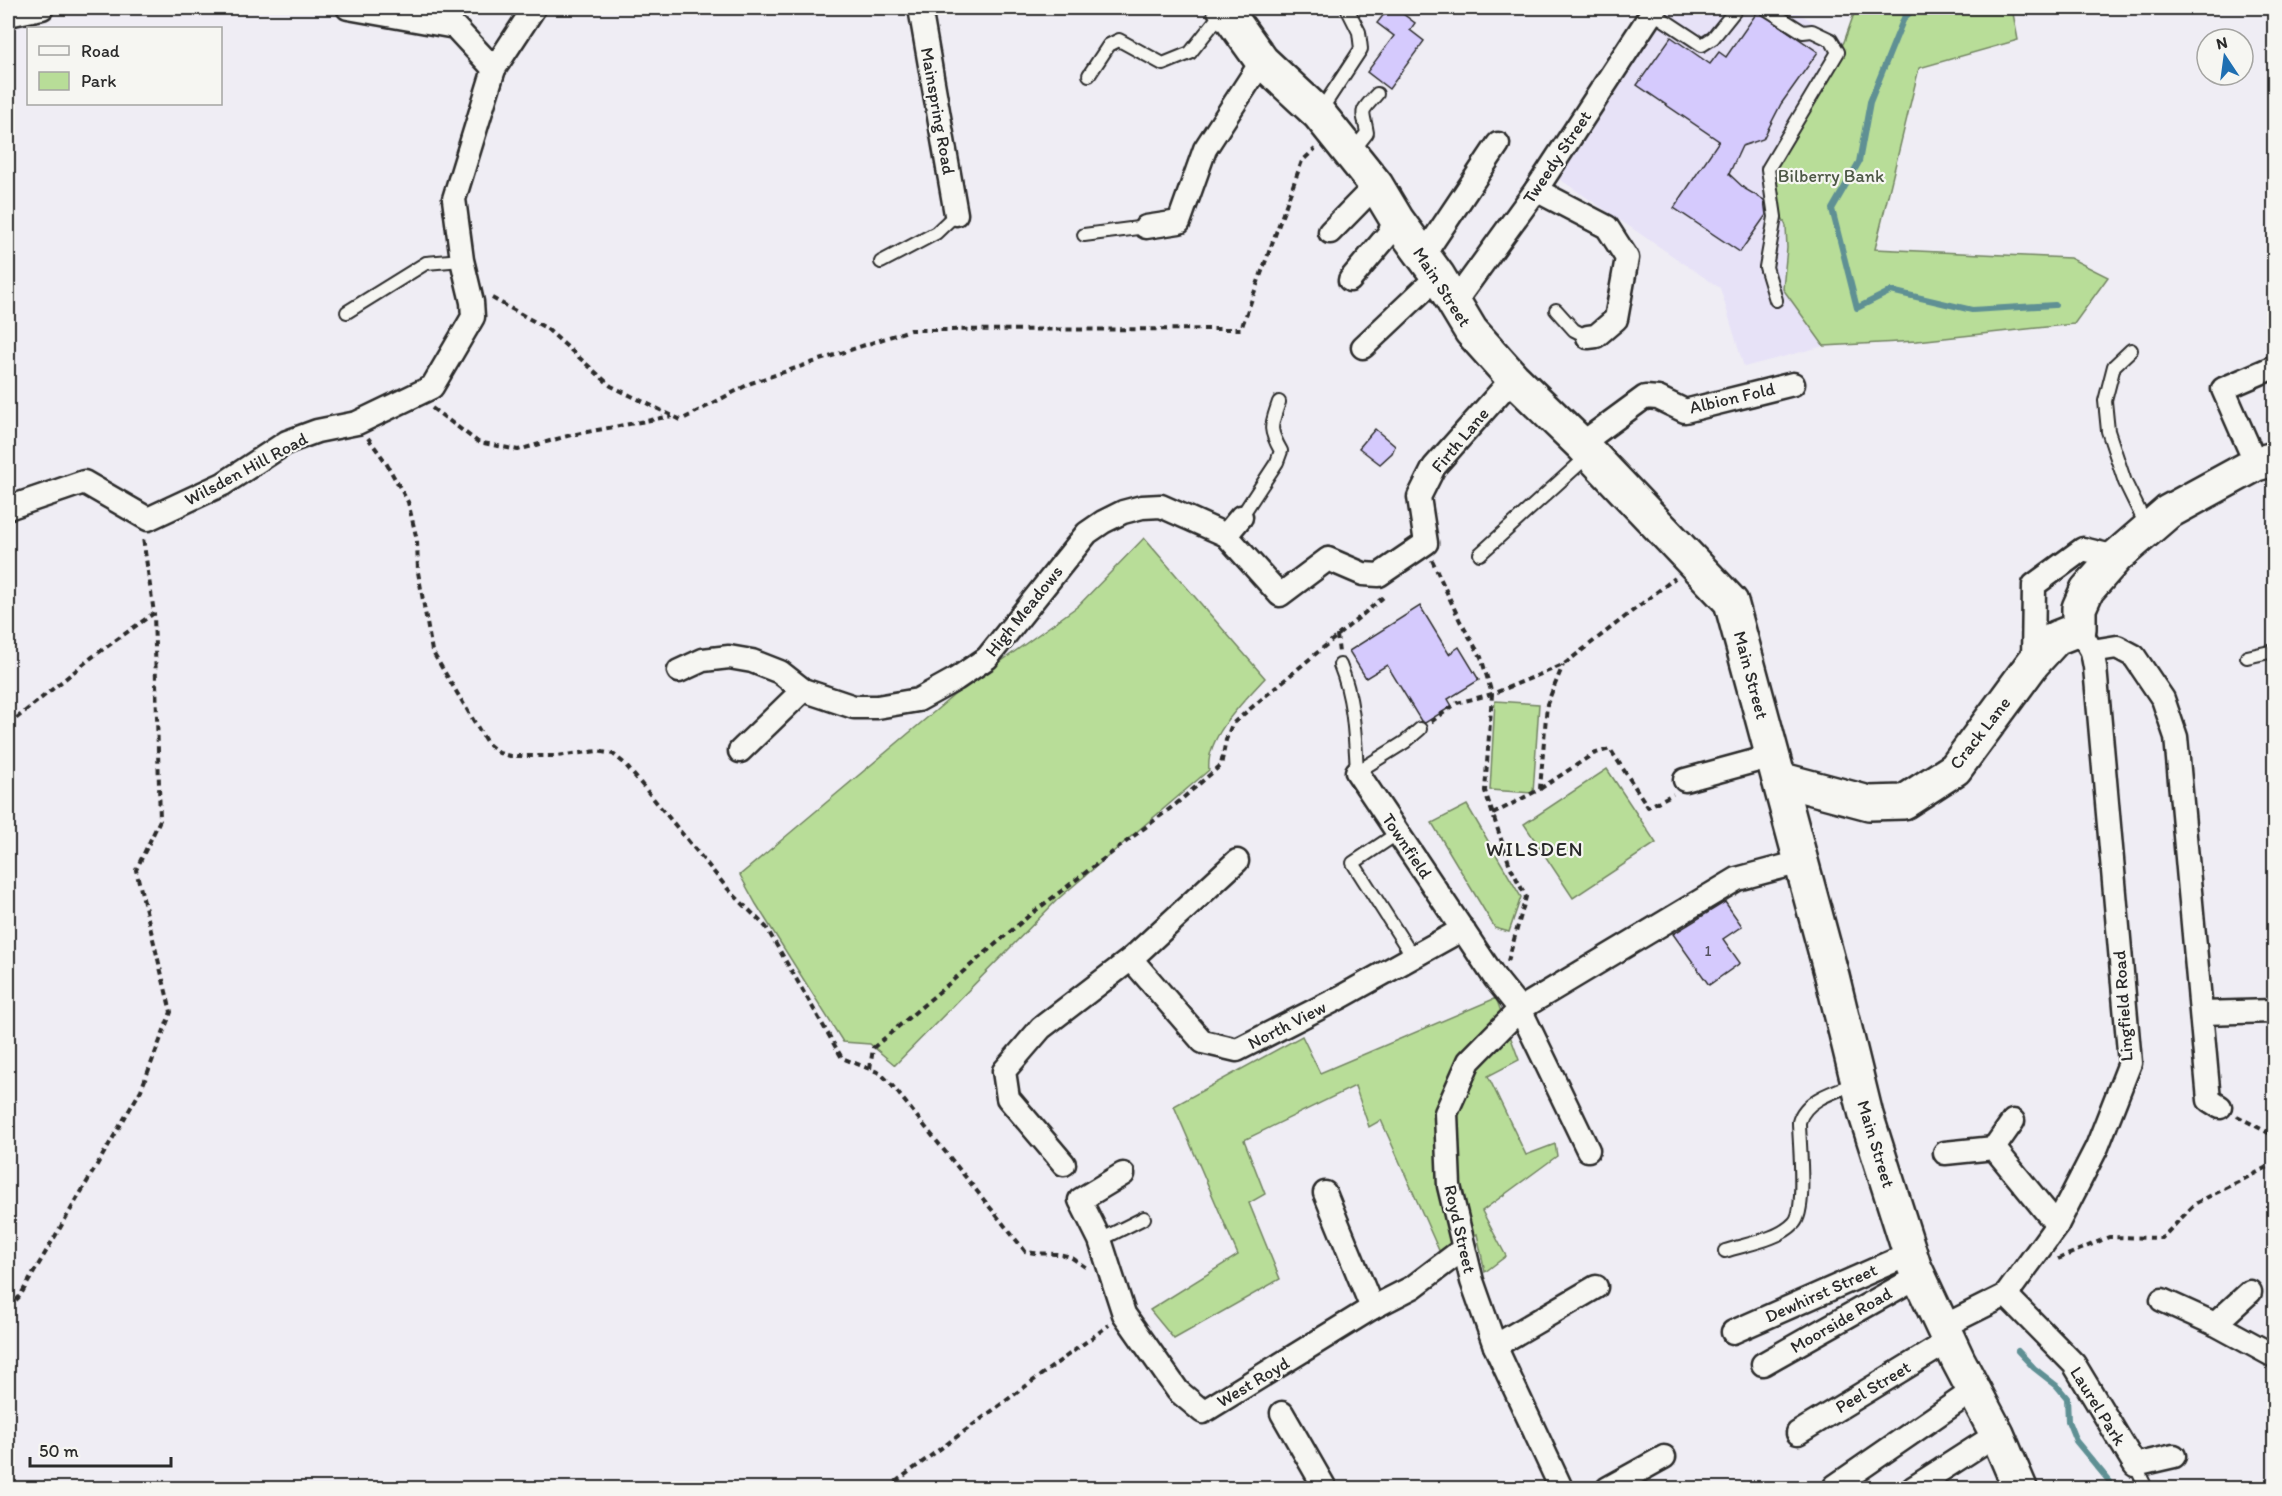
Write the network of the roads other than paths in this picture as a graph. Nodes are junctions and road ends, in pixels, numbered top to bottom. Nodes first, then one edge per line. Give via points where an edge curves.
1 (42, 8) edge
2 (348, 8) edge
3 (534, 8) edge
4 (920, 8) edge
5 (1224, 8) edge
6 (1347, 8) edge
7 (1737, 8) edge
8 (1764, 8) edge
9 (1654, 10) edge
10 (8, 15) edge
11 (1262, 61) junction
12 (494, 69) junction
13 (1089, 75) dead end
14 (1377, 94) dead end
15 (1334, 133) junction
16 (1498, 144) dead end
17 (1376, 185) junction
18 (1536, 190) junction
19 (956, 214) joint
20 (1397, 220) junction
21 (1146, 227) joint
22 (1330, 232) dead end
23 (1084, 235) dead end
24 (462, 260) junction
25 (881, 262) dead end
26 (1438, 278) junction
27 (1350, 280) dead end
28 (1776, 300) dead end
29 (1556, 310) dead end
30 (347, 312) dead end
31 (1588, 337) joint
32 (1363, 346) dead end
33 (2131, 350) dead end
34 (2269, 374) edge
35 (1513, 378) junction
36 (1793, 384) dead end
37 (1279, 402) dead end
38 (1585, 449) junction
39 (2265, 462) edge
40 (8, 508) edge
41 (1241, 517) joint
42 (2148, 530) junction
43 (1226, 535) junction
44 (1480, 554) dead end
45 (2116, 557) junction
46 (2086, 640) junction
47 (2274, 651) edge
48 (2247, 657) dead end
49 (2033, 663) junction
50 (1340, 665) dead end
51 (679, 672) dead end
52 (803, 690) junction
53 (1420, 729) road end
54 (740, 751) dead end
55 (1776, 767) junction
56 (1357, 772) junction
57 (1685, 780) road end
58 (1398, 833) junction
59 (1236, 861) dead end
60 (1801, 862) junction
61 (1463, 929) junction
62 (1413, 957) junction
63 (1131, 959) junction
64 (1520, 1009) junction
65 (2274, 1011) edge
66 (2202, 1013) junction
67 (1858, 1082) junction
68 (2220, 1107) road end
69 (2013, 1121) dead end
70 (1994, 1148) junction
71 (1588, 1150) dead end
72 (1945, 1153) dead end
73 (1064, 1164) dead end
74 (1123, 1174) dead end
75 (1325, 1193) dead end
76 (1144, 1218) dead end
77 (2057, 1226) junction
78 (1100, 1240) junction
79 (1463, 1249) junction
80 (1725, 1251) dead end
81 (1914, 1265) junction
82 (1596, 1287) dead end
83 (2250, 1292) dead end
84 (2006, 1295) junction
85 (2162, 1300) dead end
86 (1804, 1301) junction
87 (1372, 1308) junction
88 (2215, 1324) junction
89 (1823, 1330) junction
90 (1733, 1332) dead end
91 (1946, 1334) junction
92 (1495, 1346) junction
93 (2274, 1356) edge
94 (1763, 1364) dead end
95 (1974, 1390) junction
96 (1282, 1413) dead end
97 (1798, 1432) dead end
98 (1997, 1434) junction
99 (2174, 1456) dead end
100 (1664, 1457) dead end
101 (2134, 1465) junction
102 (1835, 1486) dead end
103 (1325, 1488) edge
104 (1561, 1488) edge
105 (1608, 1488) edge
106 (1913, 1488) edge
107 (2019, 1488) edge
108 (2146, 1488) edge

1 - 10 street
2 - 12 street via 455,27
3 - 12 street, Wilsden Hill Road
4 - 19 street, Mainspring Road
5 - 11 street, Main Street
5 - 13 lane via 1190,53 1163,64 1119,40 1109,45
6 - 15 lane via 1359,32 1361,49
7 - 9 lane via 1713,38 1702,45
8 - 28 lane via 1803,32 1812,31 1832,40 1838,52 1768,169 1775,217 1766,267
9 - 18 street, Tweedy Street
11 - 15 street, Main Street
11 - 21 street via 1205,149 1179,222
12 - 24 street, Wilsden Hill Road via 454,199
14 - 15 lane via 1362,110 1367,133
15 - 17 street, Main Street
16 - 26 street
17 - 20 street, Main Street
17 - 22 street
18 - 26 street, Tweedy Street
18 - 31 street via 1607,227 1628,258 1616,319 1596,336
19 - 25 lane via 936,233
20 - 26 street, Main Street
20 - 27 street
21 - 23 lane
24 - 30 lane via 426,263
24 - 40 street, Wilsden Hill Road via 473,317 432,387 357,423 286,442 224,484 148,519 84,482
26 - 32 street
26 - 35 street, Main Street via 1471,331
29 - 31 lane via 1574,330
33 - 42 lane via 2114,366 2105,401 2108,431 2125,482
34 - 39 street via 2223,388
35 - 38 street, Main Street
35 - 43 street, Firth Lane via 1434,467 1419,497 1426,554 1379,575 1363,574 1328,559 1280,595
36 - 38 street, Albion Fold via 1685,411 1658,398 1645,397
37 - 41 lane via 1271,434 1281,451
38 - 44 lane
38 - 55 street, Main Street via 1731,602
39 - 42 street via 2168,512
41 - 43 street
42 - 45 street
43 - 52 street, High Meadows via 1161,506 1122,513 1087,533 987,658 956,680 918,700 877,707 854,706
45 - 46 street via 2087,590 2079,608
45 - 49 street via 2083,549 2034,585
46 - 49 street, Crack Lane via 2056,638
46 - 66 street via 2117,647 2134,656 2163,699 2176,737
46 - 77 street, Lingfield Road via 2130,1063 2097,1147
47 - 48 lane
49 - 55 street, Crack Lane via 1955,769 1904,802 1869,803
50 - 56 lane via 1354,723
51 - 52 street, High Meadows via 703,660 729,657 780,672
52 - 54 street
53 - 56 lane
55 - 57 street
55 - 60 street, Main Street
56 - 58 street, Townfield
58 - 61 street, Townfield
58 - 62 lane via 1353,863
59 - 63 street
60 - 64 street, Royd Street via 1737,879
60 - 67 street, Main Street
61 - 62 street, North View
61 - 64 street, Townfield
62 - 63 street, North View via 1238,1050 1203,1042
63 - 73 street via 1041,1028 1004,1071 1008,1098
64 - 71 street, Townfield
64 - 79 street, Royd Street via 1469,1061 1446,1113 1449,1186
65 - 66 street
66 - 68 street via 2209,1100
67 - 80 lane via 1820,1098 1802,1112 1802,1204 1795,1223 1777,1235
67 - 81 street, Main Street
69 - 70 street
70 - 72 street
70 - 77 street
74 - 78 street, West Royd via 1080,1200
75 - 87 street
76 - 78 lane
77 - 84 street, Lingfield Road
78 - 87 street, West Royd via 1124,1314 1179,1391 1203,1412
79 - 87 street, West Royd via 1413,1287
79 - 92 street, Royd Street
81 - 86 street, Dewhirst Street
81 - 89 street, Moorside Road
81 - 91 street, Main Street
82 - 92 street
83 - 88 street
84 - 91 street, Lingfield Road
84 - 101 street, Laurel Park via 2074,1364
85 - 88 street
86 - 89 street
86 - 90 street, Dewhirst Street
88 - 93 street
89 - 94 street, Moorside Road
91 - 95 street, Main Street
91 - 97 street, Peel Street
92 - 104 street, Royd Street
95 - 98 street, Main Street
95 - 102 street
96 - 103 street
98 - 106 street
98 - 107 street, Main Street
99 - 101 street, Laurel Park
100 - 105 street
101 - 108 lane

